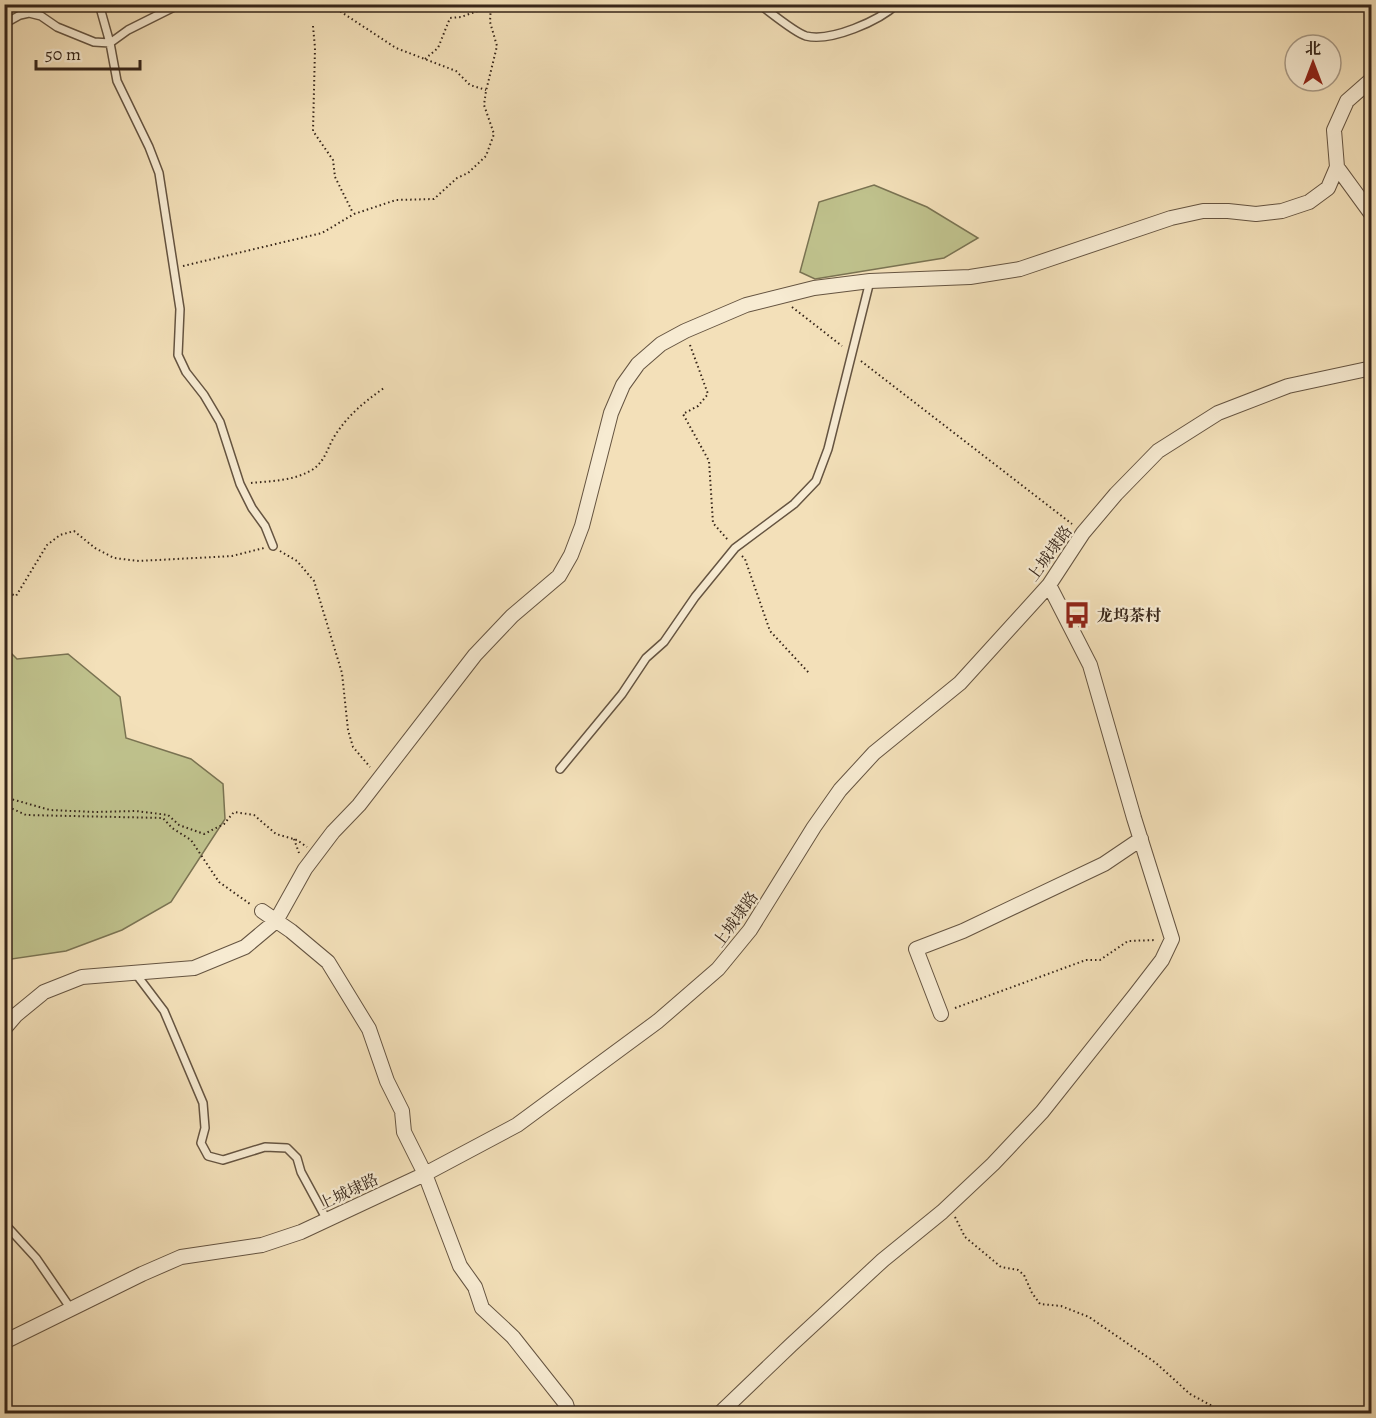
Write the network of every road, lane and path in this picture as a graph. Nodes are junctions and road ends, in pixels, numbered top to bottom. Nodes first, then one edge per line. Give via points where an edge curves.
1 (99, 4) edge
2 (180, 4) edge
3 (329, 4) edge
4 (759, 4) edge
5 (897, 4) edge
6 (491, 5) edge
7 (4, 24) edge
8 (313, 26) dead end
9 (110, 43) junction
10 (425, 59) junction
11 (1371, 79) edge
12 (486, 90) junction
13 (1337, 167) junction
14 (354, 214) junction
15 (1371, 215) edge
16 (174, 268) junction
17 (870, 281) junction
18 (778, 297) junction
19 (685, 331) junction
20 (852, 354) junction
21 (1371, 368) edge
22 (384, 388) dead end
23 (240, 484) junction
24 (1083, 533) junction
25 (273, 546) junction
26 (735, 548) junction
27 (1049, 585) junction
28 (4, 591) edge
29 (809, 673) dead end
30 (560, 769) dead end
31 (379, 778) junction
32 (4, 797) edge
33 (4, 805) edge
34 (1141, 839) junction
35 (316, 854) junction
36 (262, 911) joint
37 (276, 921) junction
38 (1172, 939) junction
39 (136, 974) junction
40 (941, 1014) joint
41 (4, 1029) edge
42 (424, 1173) junction
43 (949, 1205) junction
44 (327, 1220) junction
45 (4, 1223) edge
46 (72, 1310) junction
47 (4, 1342) edge
48 (569, 1413) edge
49 (719, 1413) edge
50 (1227, 1413) edge

1 - 9 lane
2 - 9 lane
3 - 10 path via 396,48
4 - 5 lane via 805,36 828,36 857,27
6 - 10 path via 450,18 438,48
6 - 12 path via 490,22 497,46
7 - 9 lane via 29,13 94,42
8 - 14 path via 313,131 333,160 335,177
9 - 16 lane via 117,81 159,173
10 - 12 path via 456,71 470,84
11 - 13 street via 1347,101 1334,130
12 - 14 path via 484,105 494,134 486,156 434,199 396,200
13 - 15 street
13 - 17 street via 1328,188 1309,202 1282,211 1228,211 1171,218 1020,269 970,277
14 - 16 path via 322,233
16 - 23 lane via 180,309 178,355 220,422
17 - 18 street
17 - 20 lane
18 - 19 street via 746,305
18 - 20 path
19 - 26 path via 708,394 698,406 682,414 709,461 713,523
19 - 31 street via 661,344 638,364 623,385 610,413 582,526 559,576 512,616 475,655
20 - 24 path
20 - 26 lane via 816,481 794,504
21 - 24 street, 上城埭路 via 1288,386 1218,413 1158,451
22 - 23 path via 359,405 313,470 295,478
23 - 25 lane
24 - 27 street, 上城埭路
25 - 28 path via 232,556 139,561 114,558 74,531 47,545 16,596
25 - 31 path via 297,561 314,582 342,673 353,747
26 - 29 path via 745,559 770,630
26 - 30 lane
27 - 34 street via 1090,665
27 - 42 street, 上城埭路 via 960,683 874,753 840,790 750,930 718,969 658,1021 517,1125
31 - 35 street
32 - 35 path via 50,810 168,815 179,825 204,834 224,824 234,812 254,815 276,834 297,840
33 - 36 path via 26,815 163,818 191,840 219,882
34 - 38 street
34 - 40 street via 1104,864 916,949
35 - 37 street
36 - 37 street
37 - 39 street via 245,947 194,968
37 - 42 street via 328,962 369,1029 387,1082 402,1111 404,1132
38 - 40 path via 1128,940 1100,960 1086,960
38 - 43 street via 1162,960 1042,1112
39 - 41 street via 82,977 44,992
39 - 44 lane via 164,1011 203,1103 205,1128 201,1143 208,1156 223,1160 265,1147 287,1148 297,1158
42 - 44 street, 上城埭路
42 - 48 street via 460,1266 475,1287 482,1308 513,1337
43 - 49 street via 883,1260
43 - 50 path via 964,1237 1000,1267 1024,1275 1040,1304 1061,1306 1089,1317 1156,1363 1190,1394
44 - 46 street, 上城埭路 via 262,1245 181,1257
45 - 46 lane via 36,1258
46 - 47 street, 上城埭路

